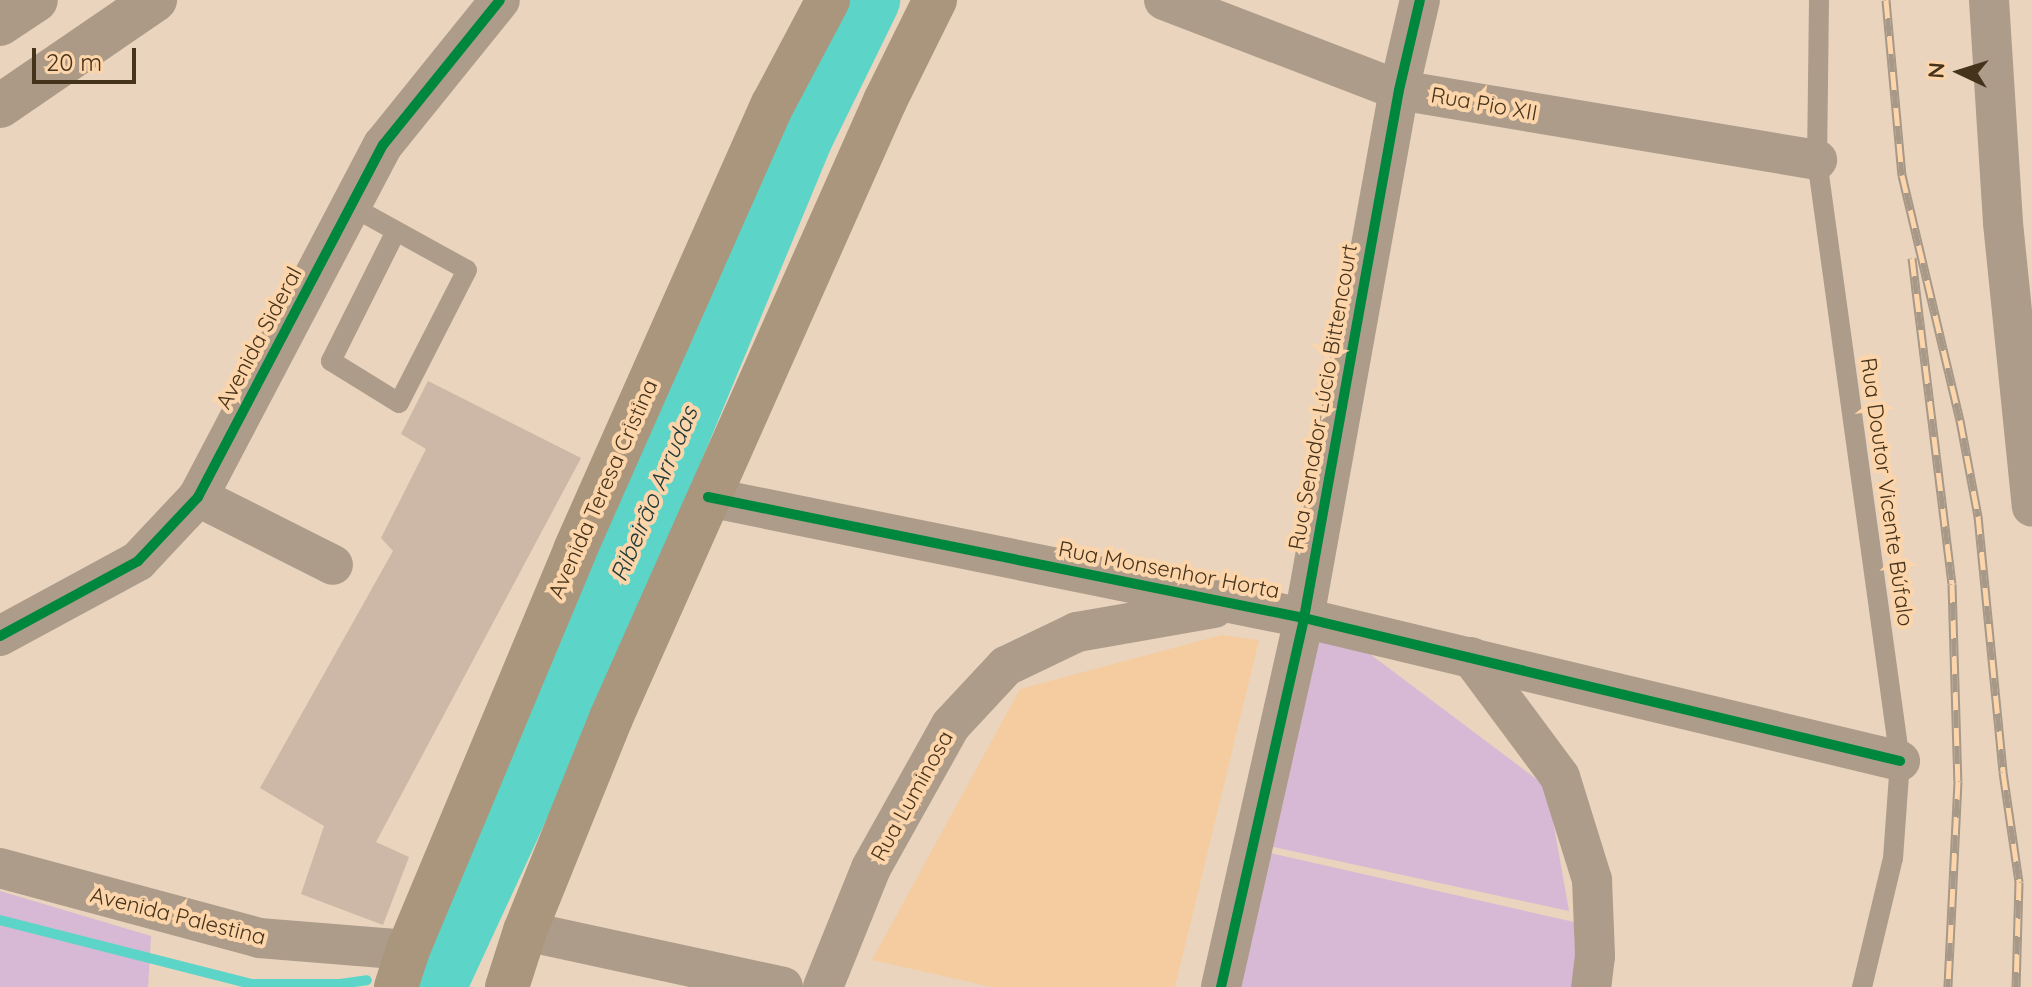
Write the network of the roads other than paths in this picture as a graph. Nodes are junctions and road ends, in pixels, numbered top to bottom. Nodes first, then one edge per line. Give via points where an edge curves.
1 (36, 0) edge
2 (155, 0) edge
3 (500, 0) edge
4 (828, 0) edge
5 (935, 0) edge
6 (1164, 0) edge
7 (1420, 0) edge
8 (1819, 0) edge
9 (1989, 0) edge
10 (0, 24) edge
11 (1399, 90) junction
12 (0, 106) edge
13 (1817, 160) junction
14 (351, 206) junction
15 (2017, 221) edge
16 (396, 231) junction
17 (198, 497) junction
18 (708, 497) junction
19 (2032, 507) edge
20 (333, 565) dead end
21 (1238, 604) junction
22 (1304, 618) junction
23 (0, 636) edge
24 (1471, 657) junction
25 (1900, 761) junction
26 (0, 868) edge
27 (525, 931) junction
28 (402, 968) edge
29 (507, 987) edge
30 (783, 987) edge
31 (823, 987) edge
32 (1221, 987) edge
33 (1591, 987) edge
34 (1862, 987) edge

1 - 10 highway
2 - 12 highway
3 - 14 street, Avenida Sideral via 383,145
4 - 28 main road, Avenida Teresa Cristina via 773,104 575,550
5 - 18 main road
6 - 11 street, Rua Pio XII
7 - 11 street, Rua Senador Lúcio Bittencourt
8 - 13 lane, Rua Doutor Vicente Búfalo
9 - 15 street
11 - 13 street, Rua Pio XII
11 - 22 street, Rua Senador Lúcio Bittencourt
13 - 25 lane, Rua Doutor Vicente Búfalo
14 - 16 lane
14 - 17 street, Avenida Sideral
15 - 19 street
16 - 16 lane via 467,270 399,403 331,361
17 - 20 street
17 - 23 street, Avenida Sideral via 138,561
18 - 21 street, Rua Monsenhor Horta
18 - 27 main road
21 - 22 street, Rua Monsenhor Horta
21 - 31 street, Rua Luminosa via 1077,632 1006,666 951,725 871,868
22 - 24 street, Rua Monsenhor Horta
22 - 32 street, Rua Senador Lúcio Bittencourt
24 - 25 street, Rua Monsenhor Horta
24 - 33 street via 1560,777 1592,880
25 - 34 lane, Rua Doutor Vicente Búfalo via 1893,858
26 - 28 street, Avenida Palestina via 259,938
27 - 29 main road
27 - 30 street

